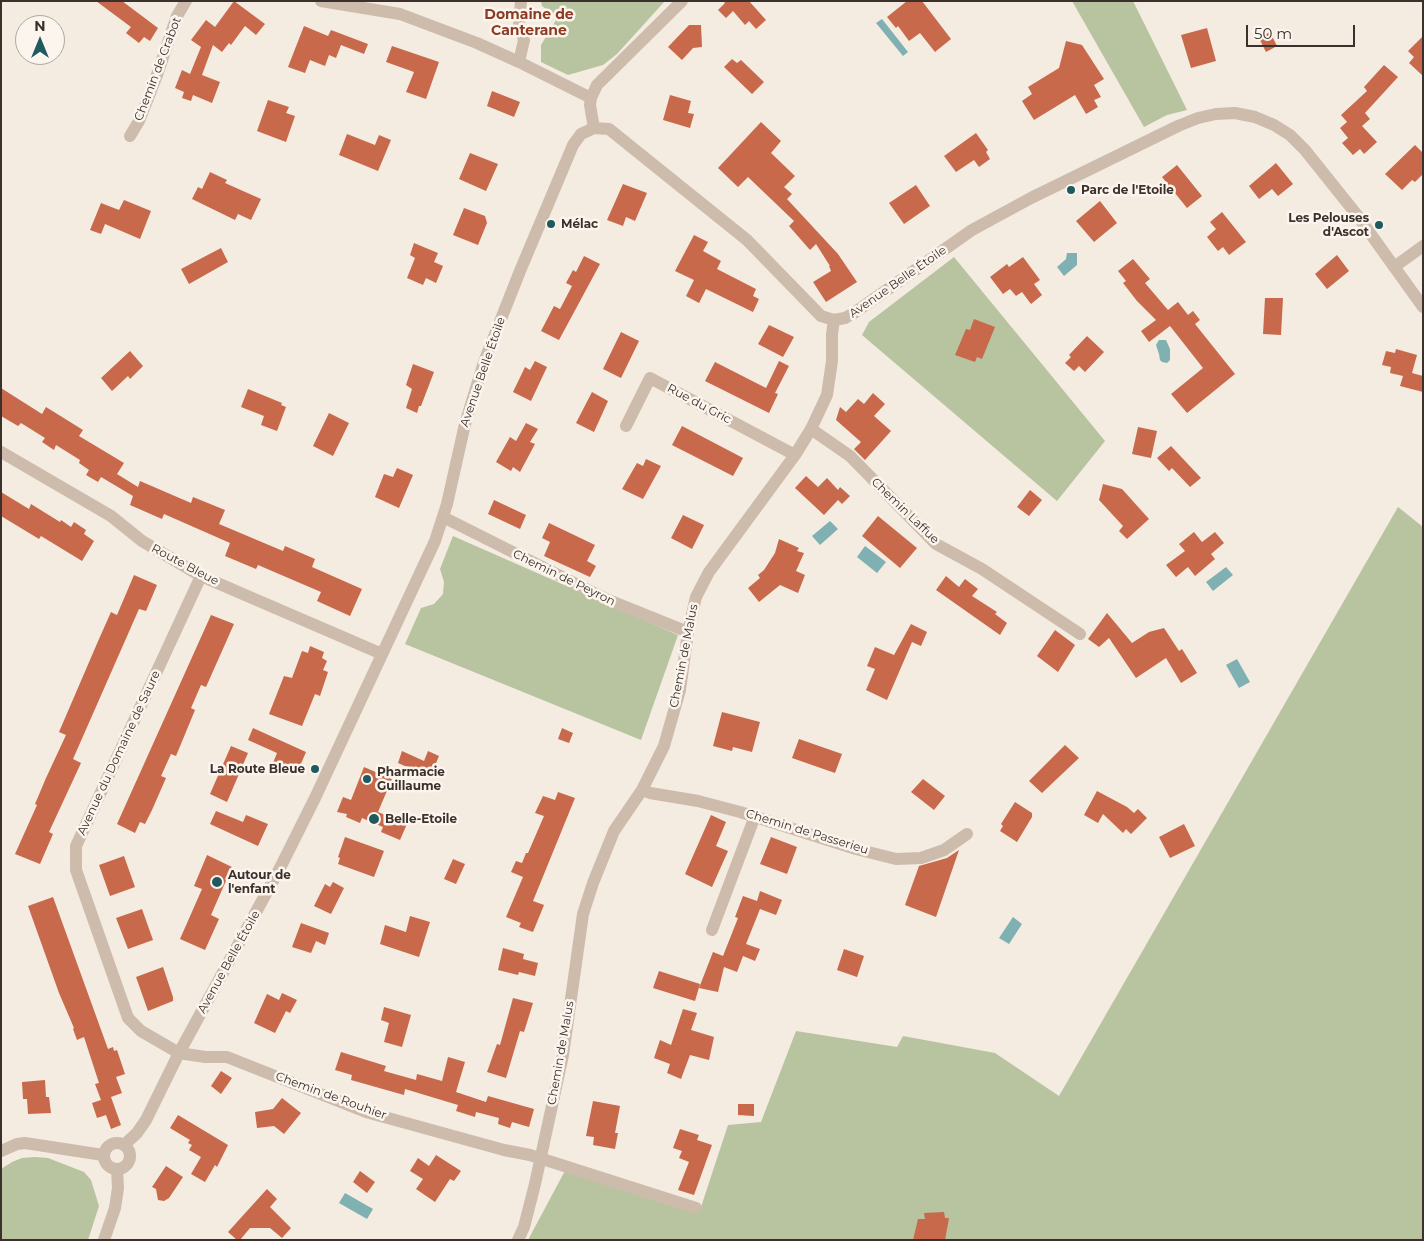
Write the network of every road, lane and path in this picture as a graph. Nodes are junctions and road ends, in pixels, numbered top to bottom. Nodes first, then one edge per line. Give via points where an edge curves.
1 (186, 1) edge
2 (321, 1) edge
3 (521, 1) edge
4 (682, 1) edge
5 (519, 62) junction
6 (591, 98) junction
7 (594, 128) junction
8 (130, 136) dead end
9 (1423, 246) edge
10 (1394, 267) junction
11 (1423, 307) edge
12 (834, 320) junction
13 (626, 426) dead end
14 (811, 429) junction
15 (1, 452) edge
16 (795, 455) junction
17 (443, 517) junction
18 (201, 576) junction
19 (688, 632) junction
20 (1080, 634) dead end
21 (382, 654) junction
22 (642, 790) junction
23 (755, 816) junction
24 (967, 834) dead end
25 (712, 930) dead end
26 (179, 1053) junction
27 (124, 1146) junction
28 (1, 1151) edge
29 (104, 1155) junction
30 (540, 1158) junction
31 (117, 1169) junction
32 (696, 1208) dead end
33 (104, 1240) edge
34 (518, 1240) edge

1 - 8 street, Chemin de Crabot via 177,16 158,75
2 - 5 street via 400,14
3 - 5 street via 519,25 524,40
4 - 6 street via 597,85
5 - 6 street
6 - 7 street
7 - 12 street, Avenue Belle Étoile via 609,129 656,166 746,240 821,316
7 - 17 street, Avenue Belle Étoile via 581,134 573,145 484,362 464,424
9 - 10 street
10 - 11 street
10 - 12 street, Avenue Belle Étoile via 1335,186 1290,136 1255,117 1216,114 1198,118 1067,180 972,230 854,313
12 - 14 street, Chemin de Malus via 827,395
13 - 16 street, Rue du Gric via 650,378
14 - 16 street, Chemin de Malus
14 - 20 street, Chemin Laffue via 850,456 936,544 982,569
15 - 18 street, Route Bleue via 111,516 142,541
16 - 19 street, Chemin de Malus via 708,572 696,597
17 - 19 street, Chemin de Peyron via 606,599
17 - 21 street, Avenue Belle Étoile via 436,541
18 - 21 street, Route Bleue
18 - 26 street, Avenue du Domaine de Saure via 76,846 76,870 128,1018 141,1031
19 - 22 street, Chemin de Malus via 680,690 664,746
21 - 26 street, Avenue Belle Étoile via 280,868
22 - 23 street, Chemin de Passerieu
22 - 30 street, Chemin de Malus via 614,831 583,914 563,1055
23 - 24 street, Chemin de Passerieu via 896,859 921,858 944,850
23 - 25 street
26 - 27 street, Avenue Belle Étoile via 146,1120
26 - 30 street, Chemin de Rouhier via 227,1058 366,1112
27 - 29 street via 113,1144 106,1148
27 - 31 street via 129,1152 129,1160 125,1167
28 - 29 street via 25,1143
29 - 31 street via 107,1165
30 - 32 street
30 - 34 street, Chemin de Malus
31 - 33 street via 115,1208

